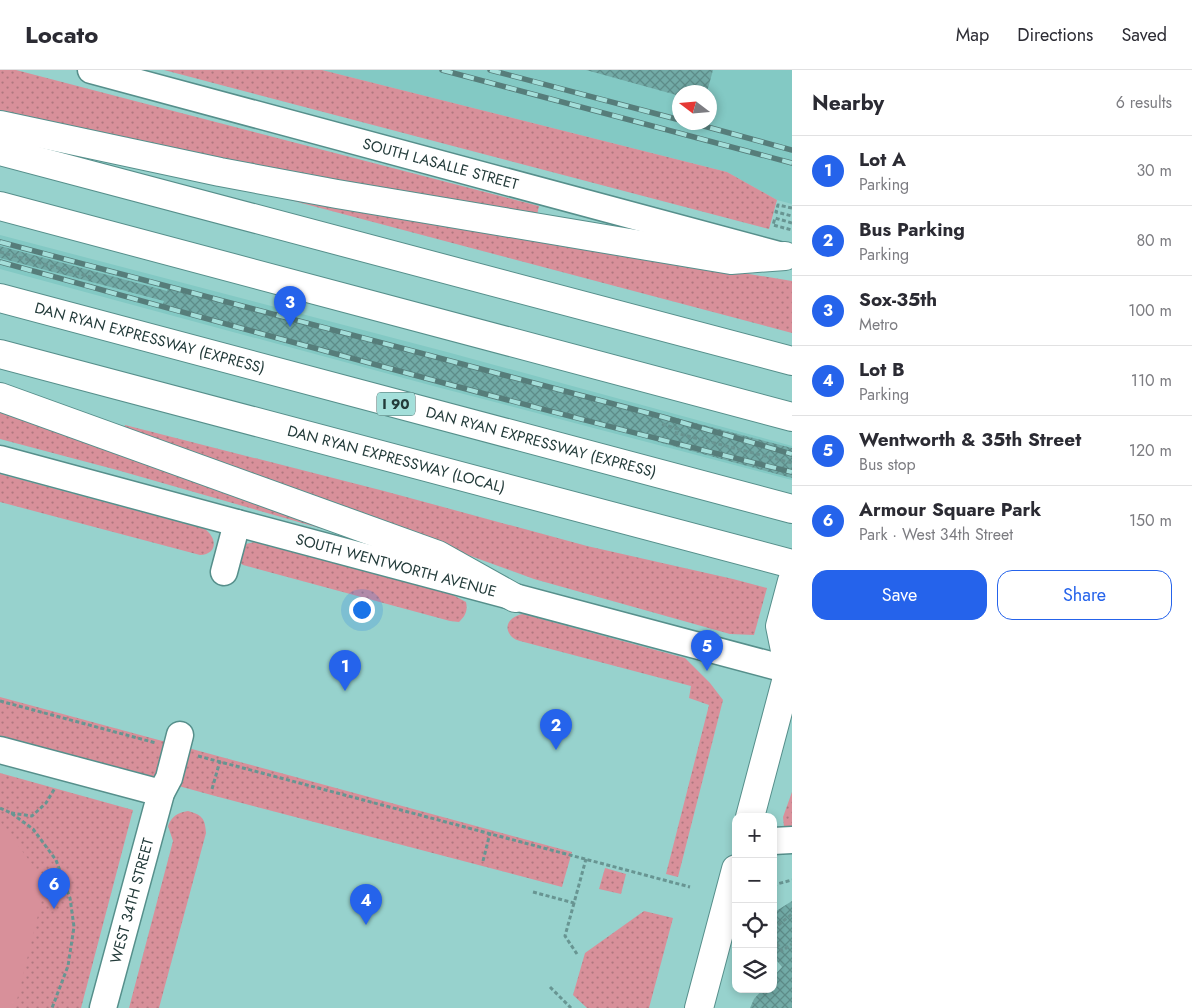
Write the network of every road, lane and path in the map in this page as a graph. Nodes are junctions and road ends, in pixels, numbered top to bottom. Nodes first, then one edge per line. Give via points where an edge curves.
1 (91, 70) edge
2 (0, 125) edge
3 (0, 151) edge
4 (0, 206) edge
5 (792, 208) edge
6 (792, 216) edge
7 (792, 223) edge
8 (792, 230) edge
9 (0, 252) edge
10 (789, 257) edge
11 (91, 277) dead end
12 (0, 298) edge
13 (0, 354) edge
14 (792, 361) edge
15 (0, 397) edge
16 (792, 417) edge
17 (662, 424) dead end
18 (0, 459) edge
19 (792, 463) edge
20 (792, 509) edge
21 (237, 524) junction
22 (792, 564) edge
23 (224, 572) dead end
24 (792, 581) edge
25 (515, 598) junction
26 (791, 669) edge
27 (0, 701) edge
28 (178, 742) junction
29 (0, 750) edge
30 (220, 761) junction
31 (55, 788) dead end
32 (212, 789) dead end
33 (161, 793) junction
34 (0, 808) edge
35 (10, 813) junction
36 (751, 813) edge
37 (490, 833) junction
38 (792, 840) edge
39 (777, 841) edge
40 (586, 859) junction
41 (483, 861) dead end
42 (792, 880) edge
43 (732, 884) edge
44 (777, 884) edge
45 (690, 887) dead end
46 (534, 892) dead end
47 (574, 903) junction
48 (792, 914) edge
49 (777, 926) edge
50 (777, 944) edge
51 (792, 944) edge
52 (578, 954) dead end
53 (550, 987) dead end
54 (52, 1008) edge
55 (103, 1008) edge
56 (571, 1008) edge
57 (699, 1008) edge

1 - 10 street, SOUTH LASALLE STREET
2 - 10 main road via 337,194 731,260
3 - 14 main road
4 - 16 main road
5 - 6 path via 778,205 776,212
7 - 8 path via 775,218 773,225
9 - 11 path
12 - 20 main road, DAN RYAN EXPRESSWAY (EXPRESS) / I 90
13 - 22 main road, DAN RYAN EXPRESSWAY (LOCAL)
15 - 25 main road via 438,556
17 - 19 path via 678,429 676,433
18 - 21 street, SOUTH WENTWORTH AVENUE
21 - 23 street
21 - 25 street, SOUTH WENTWORTH AVENUE
24 - 26 main road via 780,626
25 - 26 street, SOUTH WENTWORTH AVENUE
26 - 36 main road
27 - 28 path via 150,742
28 - 30 path
28 - 33 street, WEST 34TH STREET via 169,778
29 - 33 street
30 - 32 path
30 - 37 path
31 - 35 path via 46,803 32,816
33 - 55 street, WEST 34TH STREET
34 - 35 path
35 - 54 path via 33,829 56,860 70,898 74,927 68,966
37 - 40 path
37 - 41 path
38 - 39 street
40 - 45 path
40 - 47 path
42 - 44 path
43 - 57 main road
46 - 47 path
47 - 52 path via 565,936
48 - 49 path
50 - 51 path via 782,951
53 - 56 path

